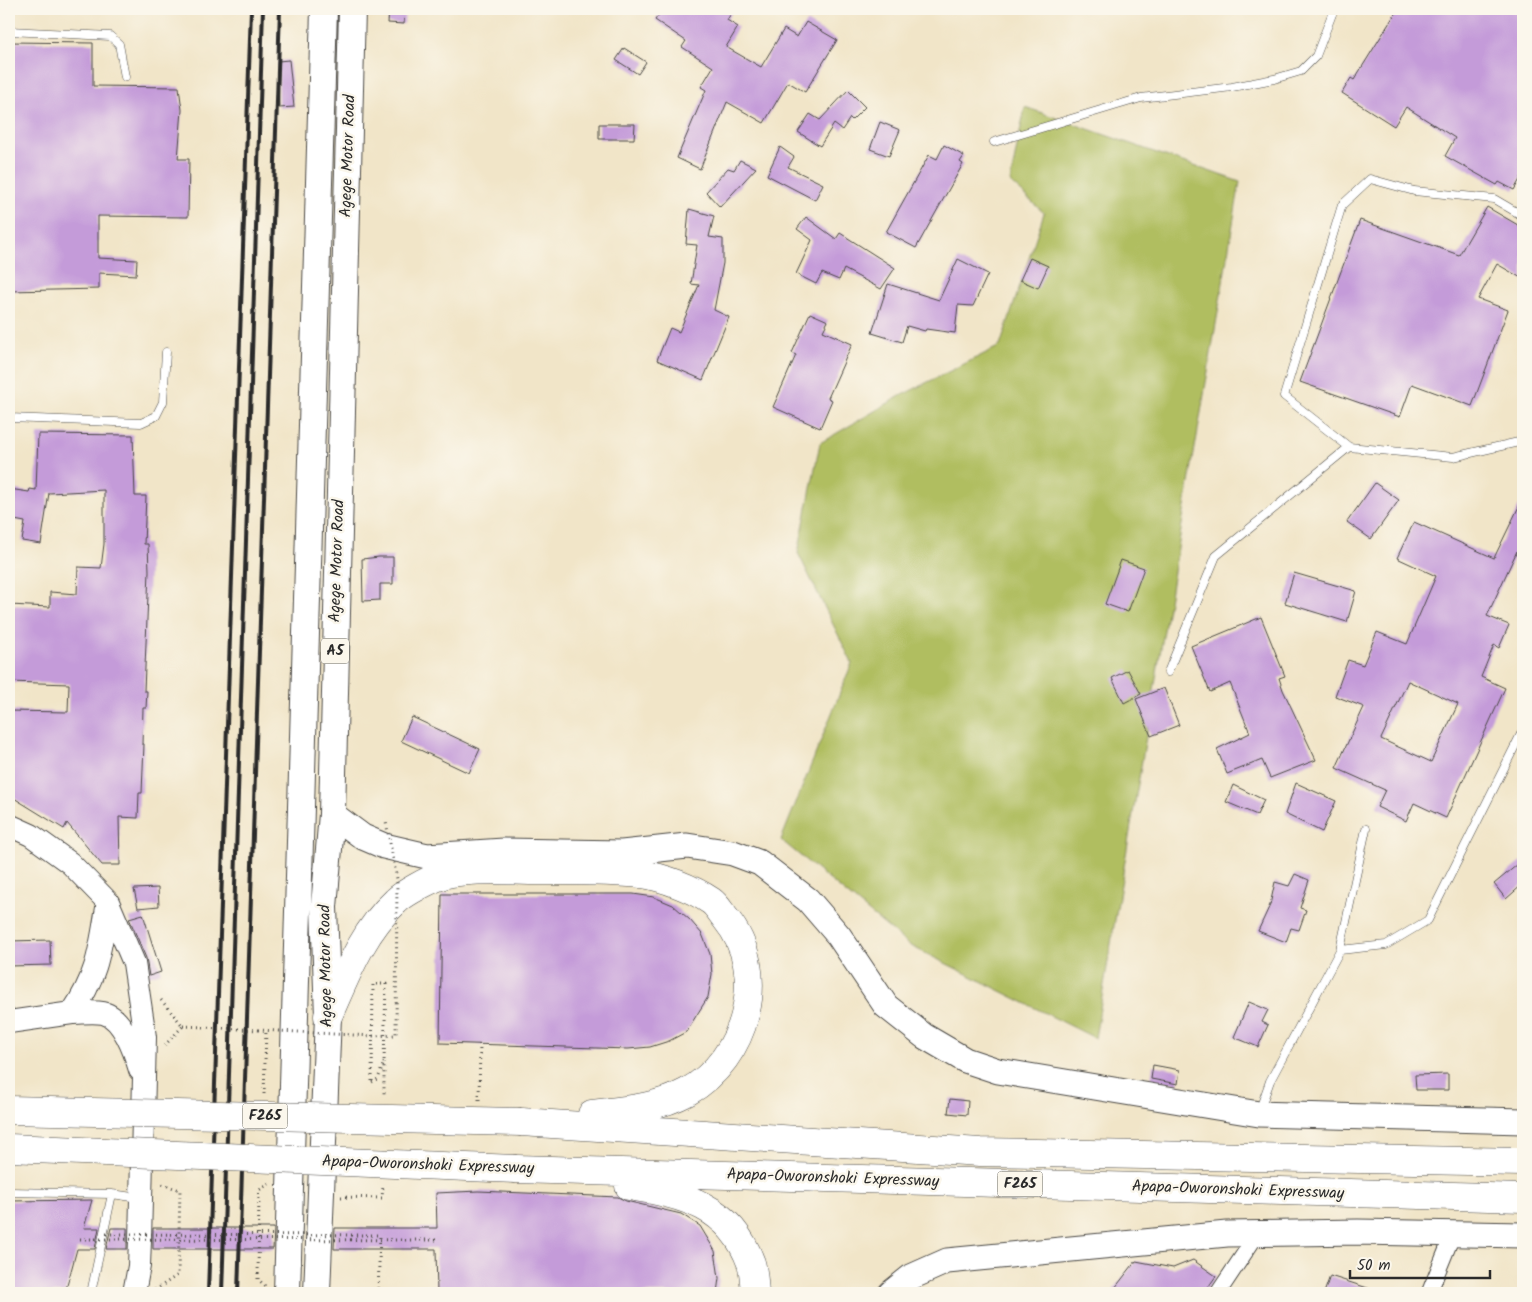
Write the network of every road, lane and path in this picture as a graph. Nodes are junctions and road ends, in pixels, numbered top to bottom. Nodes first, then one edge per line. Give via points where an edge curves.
1 (324, 9) edge
2 (352, 9) edge
3 (1334, 9) edge
4 (9, 31) edge
5 (125, 77) dead end
6 (994, 142) dead end
7 (1523, 216) edge
8 (166, 352) dead end
9 (9, 418) edge
10 (341, 426) junction
11 (312, 430) junction
12 (1523, 441) edge
13 (1349, 446) junction
14 (1168, 672) dead end
15 (1523, 730) edge
16 (332, 814) junction
17 (386, 822) dead end
18 (9, 825) edge
19 (1366, 829) dead end
20 (108, 902) junction
21 (1340, 950) junction
22 (72, 1013) junction
23 (328, 1016) junction
24 (9, 1022) edge
25 (183, 1026) dead end
26 (266, 1030) junction
27 (373, 1036) junction
28 (384, 1062) dead end
29 (264, 1078) dead end
30 (144, 1080) junction
31 (372, 1082) dead end
32 (9, 1110) edge
33 (1258, 1114) junction
34 (1523, 1121) edge
35 (521, 1122) junction
36 (9, 1148) edge
37 (1523, 1162) edge
38 (516, 1169) junction
39 (180, 1190) dead end
40 (259, 1190) dead end
41 (9, 1192) edge
42 (112, 1194) junction
43 (1523, 1198) edge
44 (142, 1199) junction
45 (1258, 1233) junction
46 (106, 1234) dead end
47 (1453, 1234) junction
48 (179, 1235) junction
49 (1523, 1235) edge
50 (258, 1236) junction
51 (80, 1238) dead end
52 (436, 1240) dead end
53 (258, 1279) dead end
54 (90, 1293) edge
55 (134, 1293) edge
56 (150, 1293) edge
57 (286, 1293) edge
58 (317, 1293) edge
59 (378, 1293) edge
60 (755, 1293) edge
61 (891, 1293) edge
62 (1218, 1293) edge
63 (1429, 1293) edge

1 - 11 highway, Agege Motor Road / A5
2 - 10 highway, Agege Motor Road / A5
3 - 6 lane via 1316,56 1301,71 1232,87 1141,98
4 - 5 lane via 110,36 119,44
7 - 13 lane via 1494,199 1414,191 1370,179 1342,205 1284,396
8 - 9 lane via 163,402 156,416 141,423
10 - 11 highway
10 - 16 highway, Agege Motor Road / A5
11 - 57 highway, Agege Motor Road / A5
12 - 13 lane via 1453,457
13 - 14 lane via 1216,556
15 - 21 lane via 1428,920 1386,945
16 - 23 highway, Agege Motor Road / A5 via 324,906
16 - 33 main road via 364,837 384,846 427,856 504,851 622,853 687,846 733,854 760,863 808,900 839,936 886,1006 924,1036 965,1060 998,1071
17 - 27 path, bridge via 397,879 396,1035
18 - 20 main road via 31,835 70,863
19 - 21 lane
20 - 22 main road via 98,962 88,989
20 - 30 main road via 134,962 145,1038
21 - 33 lane via 1270,1081
22 - 24 main road
22 - 30 main road via 105,1013 122,1028
23 - 35 highway via 354,958 372,929 396,900 441,875 486,870 642,874 676,884 712,901 733,928 747,956 749,987 748,1013 734,1043 713,1072 688,1091 652,1107
23 - 58 highway, Agege Motor Road / A5
25 - 26 path, bridge
26 - 27 path, bridge
26 - 29 path
27 - 28 path via 373,984 386,984
27 - 31 path
30 - 44 main road
32 - 35 highway, Apapa-Oworonshoki Expressway / F265, bridge
33 - 34 main road
35 - 37 highway, Apapa-Oworonshoki Expressway / F265 via 980,1152
36 - 38 highway, Apapa-Oworonshoki Expressway / F265, bridge
38 - 43 highway, Apapa-Oworonshoki Expressway / F265
38 - 60 highway via 663,1192 700,1203 722,1217 740,1240 752,1264
39 - 48 path
40 - 50 path
41 - 42 lane
42 - 44 lane
42 - 54 lane
44 - 55 main road via 139,1266
45 - 47 main road
45 - 61 main road via 947,1262 911,1278
45 - 62 street
46 - 48 path, bridge
47 - 49 main road
47 - 63 street
48 - 50 path, bridge
48 - 56 path via 178,1275
50 - 53 path
50 - 59 path, bridge via 380,1235
51 - 52 path, bridge

